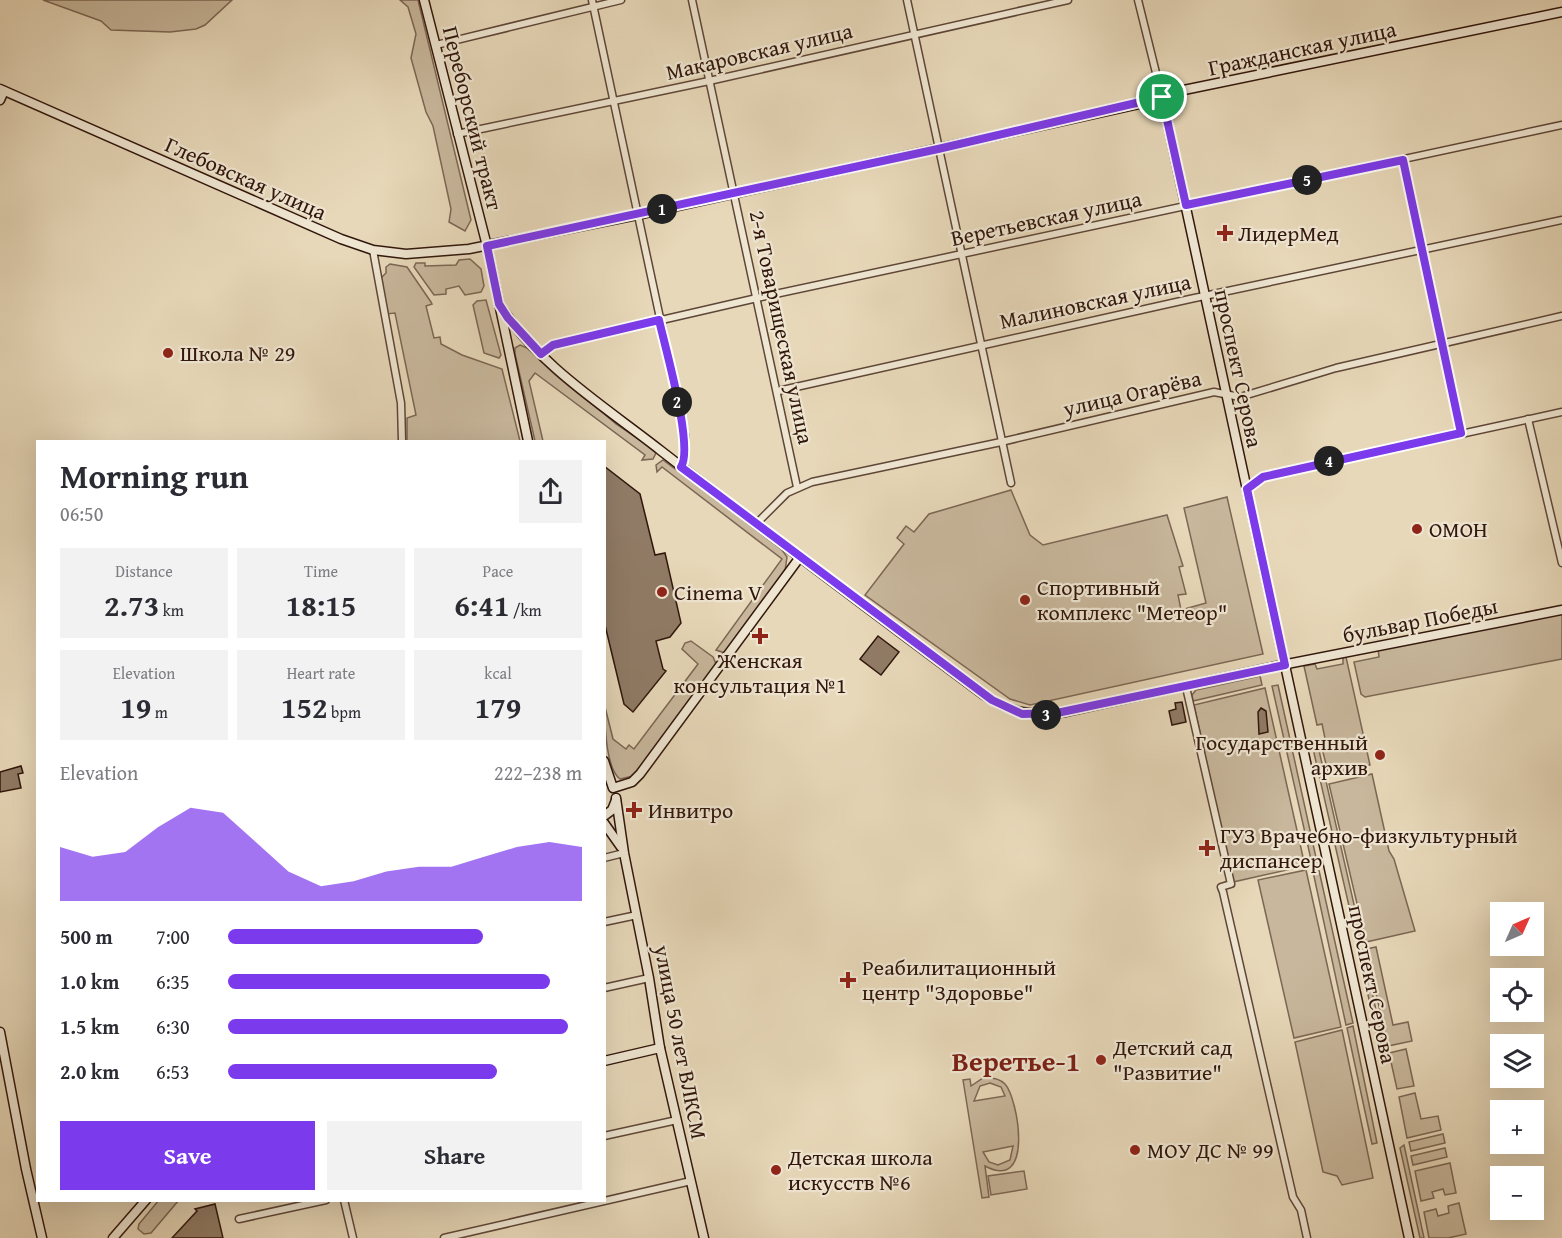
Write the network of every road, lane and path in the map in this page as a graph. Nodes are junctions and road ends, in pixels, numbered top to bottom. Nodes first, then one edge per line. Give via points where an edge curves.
1 (424, 0) edge
2 (621, 0) edge
3 (692, 0) edge
4 (907, 0) edge
5 (1068, 0) edge
6 (1138, 0) edge
7 (593, 3) edge
8 (1562, 12) edge
9 (914, 34) junction
10 (436, 45) junction
11 (709, 81) junction
12 (1, 93) edge
13 (1162, 97) junction
14 (613, 100) junction
15 (1562, 125) edge
16 (457, 134) junction
17 (938, 149) junction
18 (1403, 160) junction
19 (735, 194) junction
20 (1186, 205) junction
21 (637, 215) junction
22 (1562, 220) edge
23 (487, 246) junction
24 (374, 250) junction
25 (1422, 252) junction
26 (961, 255) junction
27 (1206, 296) junction
28 (757, 298) junction
29 (499, 304) junction
30 (1562, 316) edge
31 (659, 320) junction
32 (1442, 342) junction
33 (532, 344) junction
34 (980, 345) junction
35 (507, 350) junction
36 (541, 354) junction
37 (777, 391) junction
38 (1227, 395) junction
39 (1562, 412) edge
40 (1528, 419) junction
41 (1461, 433) junction
42 (402, 440) edge
43 (528, 440) edge
44 (1001, 442) junction
45 (681, 467) junction
46 (1011, 483) dead end
47 (797, 487) junction
48 (1247, 489) junction
49 (756, 524) junction
50 (800, 557) junction
51 (1562, 563) edge
52 (1562, 610) edge
53 (1285, 665) junction
54 (1186, 687) junction
55 (606, 767) edge
56 (606, 783) edge
57 (613, 788) junction
58 (616, 798) junction
59 (606, 814) edge
60 (606, 825) edge
61 (624, 853) junction
62 (606, 858) edge
63 (637, 915) junction
64 (606, 922) edge
65 (649, 978) junction
66 (606, 988) edge
67 (0, 1032) edge
68 (660, 1048) junction
69 (606, 1061) edge
70 (677, 1120) junction
71 (606, 1136) edge
72 (691, 1181) junction
73 (606, 1201) edge
74 (144, 1202) edge
75 (317, 1202) edge
76 (344, 1202) edge
77 (600, 1202) edge
78 (239, 1219) dead end
79 (42, 1238) edge
80 (113, 1238) edge
81 (353, 1238) edge
82 (444, 1238) edge
83 (704, 1238) edge
84 (1307, 1238) edge
85 (1408, 1238) edge

1 - 10 main road, Переборский тракт
2 - 7 street
3 - 11 street, 2-я Товарищеская улица
4 - 9 street
5 - 9 street, Макаровская улица
6 - 13 street, проспект Серова
7 - 10 street
7 - 14 street
8 - 13 main road, Гражданская улица
9 - 11 street, Макаровская улица
9 - 17 street
10 - 16 main road, Переборский тракт
11 - 14 street, Макаровская улица
11 - 19 street, 2-я Товарищеская улица
12 - 24 main road, Глебовская улица
13 - 17 main road, Гражданская улица
13 - 20 main road, проспект Серова
14 - 16 street, Макаровская улица
14 - 21 street
15 - 18 street, Веретьевская улица
16 - 23 main road, Переборский тракт
17 - 19 main road, Гражданская улица
17 - 26 street
18 - 20 street, Веретьевская улица
18 - 25 street
19 - 21 main road, Гражданская улица
19 - 28 street, 2-я Товарищеская улица
20 - 26 street, Веретьевская улица
20 - 27 main road, проспект Серова
21 - 23 main road, Гражданская улица
21 - 31 street
22 - 25 street, Малиновская улица
23 - 24 main road, Глебовская улица via 428,254
23 - 29 main road, Переборский тракт
24 - 42 street via 401,404
25 - 27 street, Малиновская улица
25 - 32 street
26 - 28 street, Веретьевская улица
26 - 34 street
27 - 34 street, Малиновская улица
27 - 38 main road, проспект Серова
28 - 31 street, Веретьевская улица
28 - 37 street, 2-я Товарищеская улица
29 - 33 main road, бульвар Победы
29 - 35 main road, Переборский тракт
30 - 32 street, улица Огарёва
31 - 36 street, Веретьевская улица via 553,345
31 - 45 street via 685,435 686,455
32 - 38 street, улица Огарёва via 1240,397
32 - 41 street
33 - 35 main road via 514,335
33 - 36 main road, бульвар Победы
34 - 37 street, Малиновская улица
34 - 44 street
35 - 43 main road, Переборский тракт
36 - 45 main road, бульвар Победы
37 - 47 street, 2-я Товарищеская улица
38 - 44 street, улица Огарёва via 1214,392
38 - 48 main road, проспект Серова
39 - 40 street
40 - 41 street
40 - 51 street
41 - 48 street via 1263,477
44 - 46 street
44 - 47 street, улица Огарёва
45 - 49 main road, бульвар Победы
47 - 49 street, улица Огарёва via 777,501
48 - 53 main road, проспект Серова
49 - 50 main road, бульвар Победы
50 - 54 main road, бульвар Победы via 984,694 1016,712 1049,714
50 - 57 main road via 647,766 632,782
52 - 53 main road, бульвар Победы
53 - 54 main road, бульвар Победы
53 - 85 main road, проспект Серова
54 - 84 street via 1231,884 1221,886 1293,1197 1301,1210
55 - 57 main road, улица 50 лет ВЛКСМ
56 - 57 main road
57 - 58 main road, улица 50 лет ВЛКСМ
58 - 59 main road via 615,807
58 - 61 main road, улица 50 лет ВЛКСМ
60 - 61 main road, улица 50 лет ВЛКСМ
61 - 62 street
61 - 63 main road, улица 50 лет ВЛКСМ
63 - 64 street
63 - 65 main road, улица 50 лет ВЛКСМ
65 - 66 street
65 - 68 main road, улица 50 лет ВЛКСМ
67 - 79 main road
68 - 69 main road
68 - 70 main road, улица 50 лет ВЛКСМ
70 - 71 street
70 - 72 main road, улица 50 лет ВЛКСМ
72 - 73 street
72 - 83 main road, улица 50 лет ВЛКСМ
74 - 80 main road
75 - 78 street
76 - 81 street
77 - 82 street

